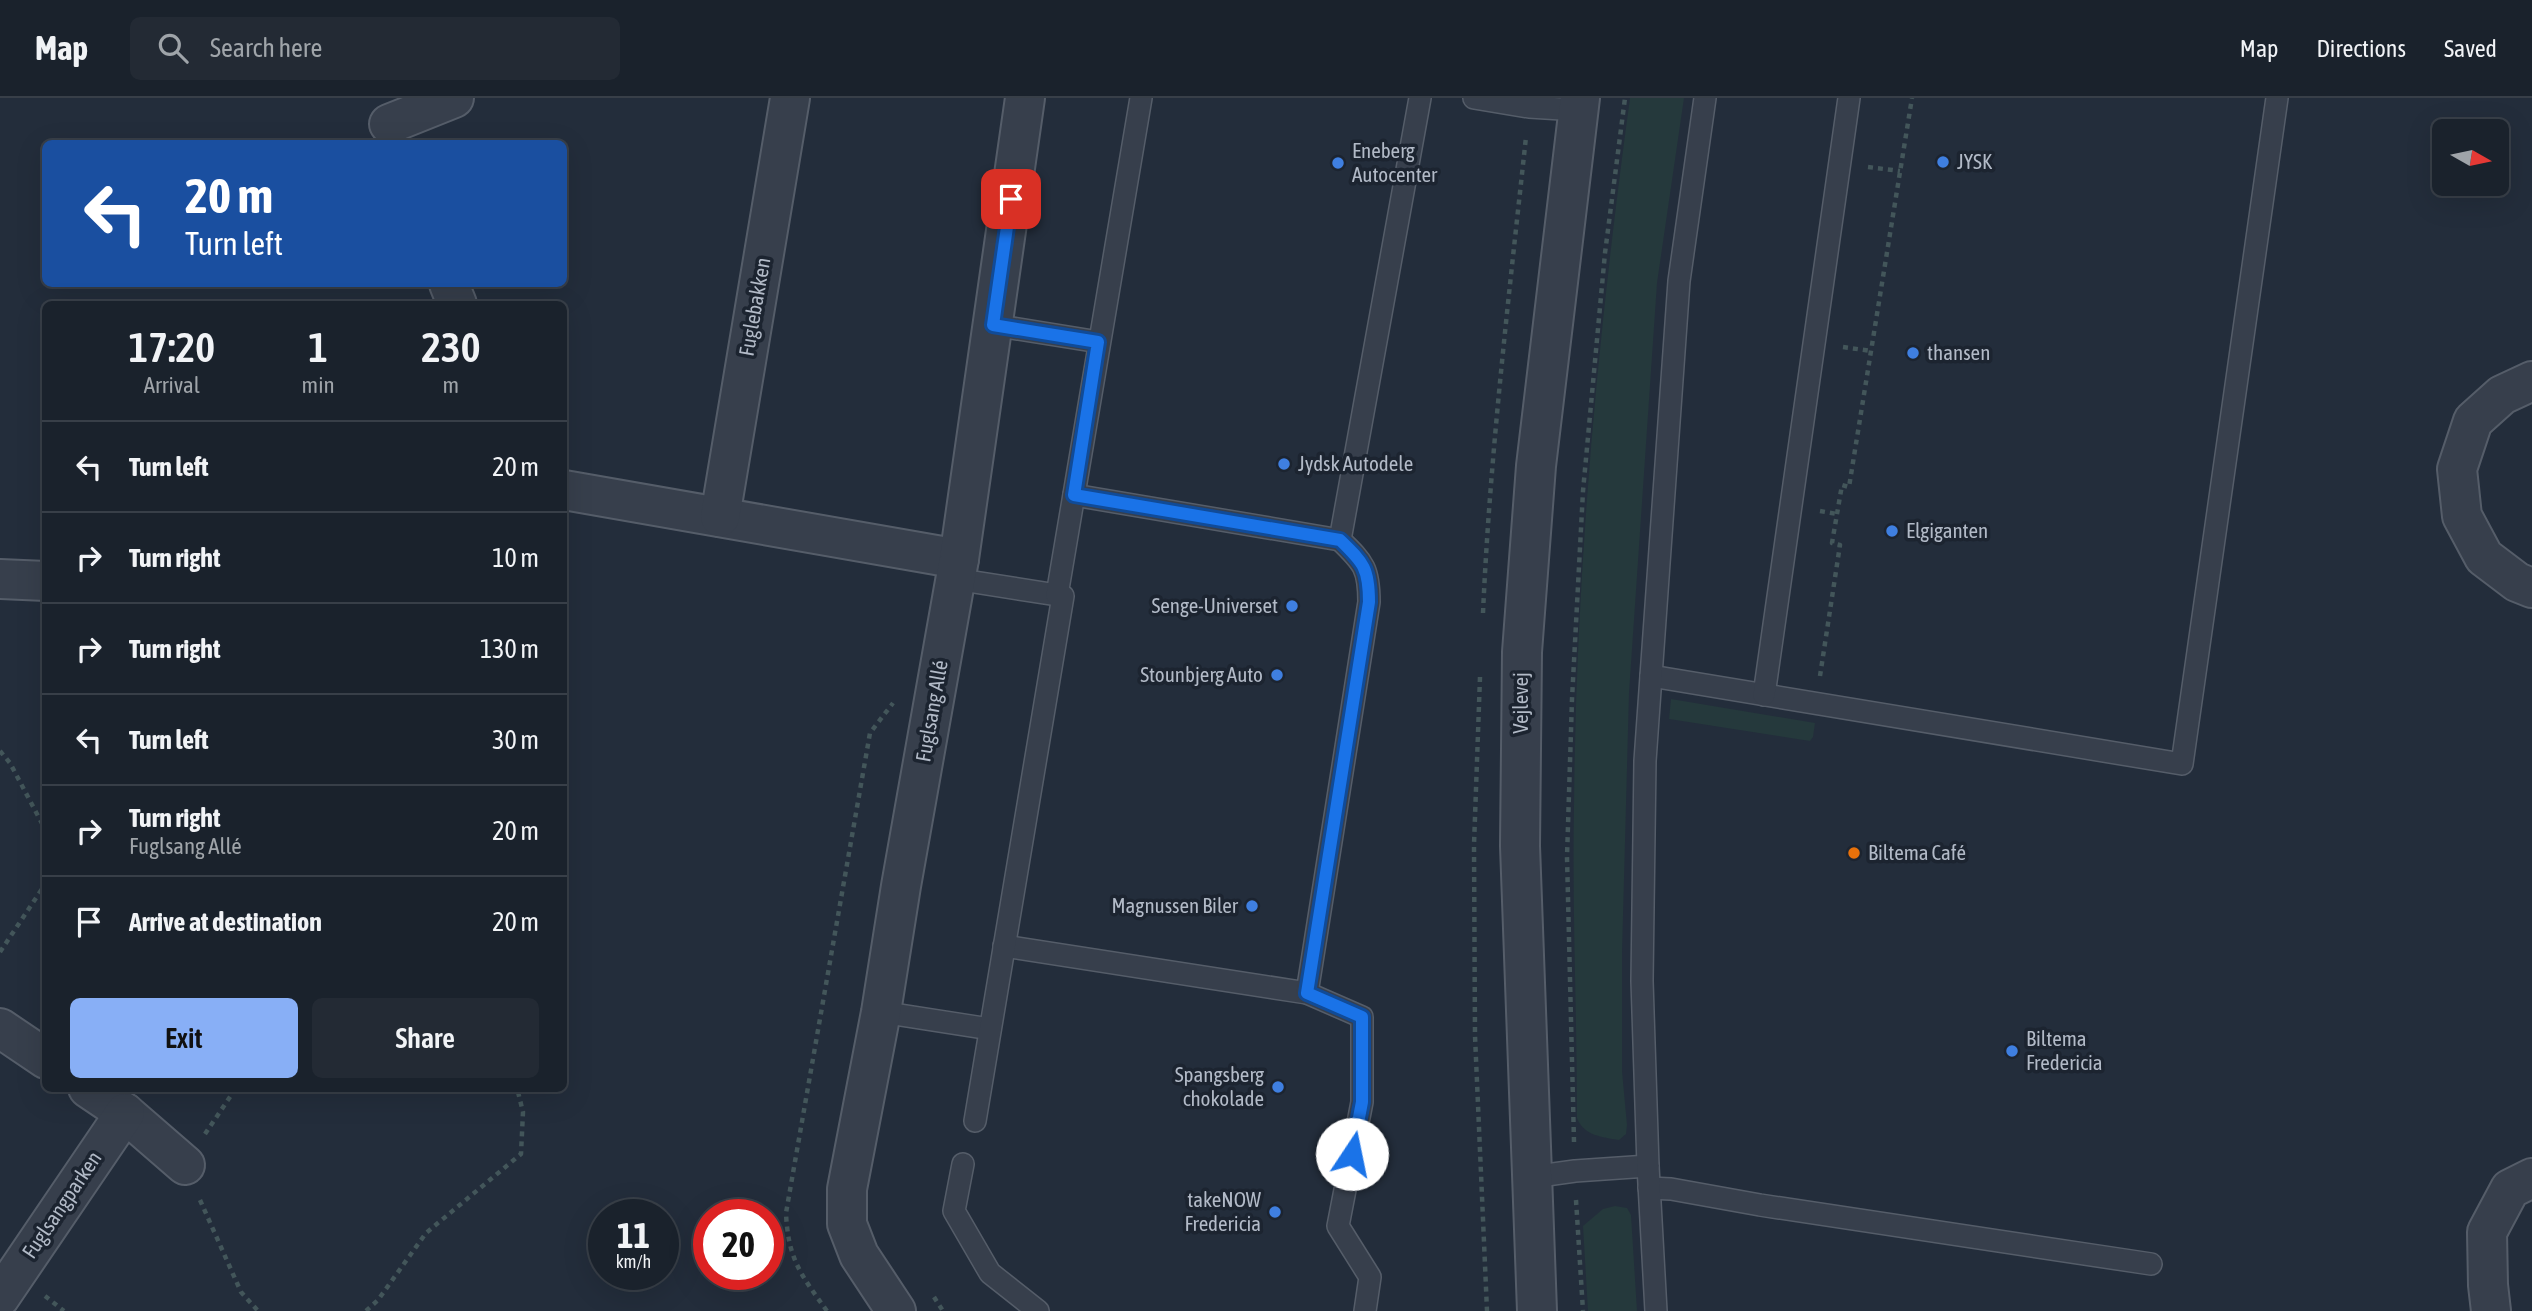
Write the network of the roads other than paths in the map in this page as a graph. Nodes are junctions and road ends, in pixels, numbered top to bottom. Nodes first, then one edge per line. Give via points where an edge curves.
1 (454, 98) edge
2 (790, 98) edge
3 (1025, 98) edge
4 (1141, 98) edge
5 (1420, 98) edge
6 (1474, 98) edge
7 (1705, 98) edge
8 (1849, 98) edge
9 (2277, 98) edge
10 (1579, 104) edge
11 (386, 122) edge
12 (993, 325) junction
13 (1098, 342) junction
14 (2532, 381) edge
15 (567, 491) edge
16 (1074, 495) junction
17 (720, 517) junction
18 (1340, 540) junction
19 (957, 569) junction
20 (0, 579) edge
21 (42, 581) edge
22 (2532, 588) edge
23 (1057, 595) junction
24 (1651, 676) junction
25 (1764, 695) junction
26 (1004, 946) junction
27 (1307, 993) junction
28 (881, 1012) junction
29 (0, 1028) edge
30 (990, 1029) junction
31 (42, 1056) edge
32 (94, 1092) edge
33 (125, 1114) junction
34 (975, 1121) dead end
35 (963, 1164) dead end
36 (185, 1165) road end
37 (1648, 1166) junction
38 (1532, 1177) junction
39 (2532, 1178) edge
40 (1649, 1188) junction
41 (2151, 1264) dead end
42 (0, 1297) edge
43 (896, 1311) edge
44 (1038, 1311) edge
45 (1365, 1311) edge
46 (1536, 1311) edge
47 (1656, 1311) edge
48 (2491, 1311) edge

1 - 11 street
2 - 17 street, Fuglebakken
3 - 12 street, Fuglsang Allé
4 - 13 lane
5 - 18 lane
6 - 10 lane via 1529,107
7 - 24 lane via 1679,281
8 - 25 lane
9 - 25 lane via 2182,764
10 - 38 street, Vejlevej via 1536,466 1522,652 1520,846
12 - 13 lane
12 - 19 street, Fuglsang Allé
13 - 16 lane
14 - 22 street via 2502,396 2473,421 2457,469 2462,516 2484,557
15 - 17 street
16 - 18 lane
16 - 23 lane
17 - 19 street
18 - 27 lane via 1360,559 1369,579 1369,602
19 - 23 lane
19 - 28 street, Fuglsang Allé
20 - 21 street
23 - 26 lane via 1063,596
24 - 25 lane
24 - 37 lane via 1642,981
26 - 27 lane
26 - 30 lane
27 - 45 lane via 1362,1017 1362,1102 1338,1226 1370,1277
28 - 30 lane
28 - 43 street, Fuglsang Allé via 847,1189 846,1224 859,1255
29 - 31 street
30 - 34 lane
32 - 33 street
33 - 36 street
33 - 42 street, Fuglsangparken
35 - 44 lane via 954,1211 990,1273
37 - 38 lane
37 - 40 lane
38 - 46 street, Vejlevej
39 - 48 street via 2510,1189 2487,1232
40 - 41 lane
40 - 47 lane

